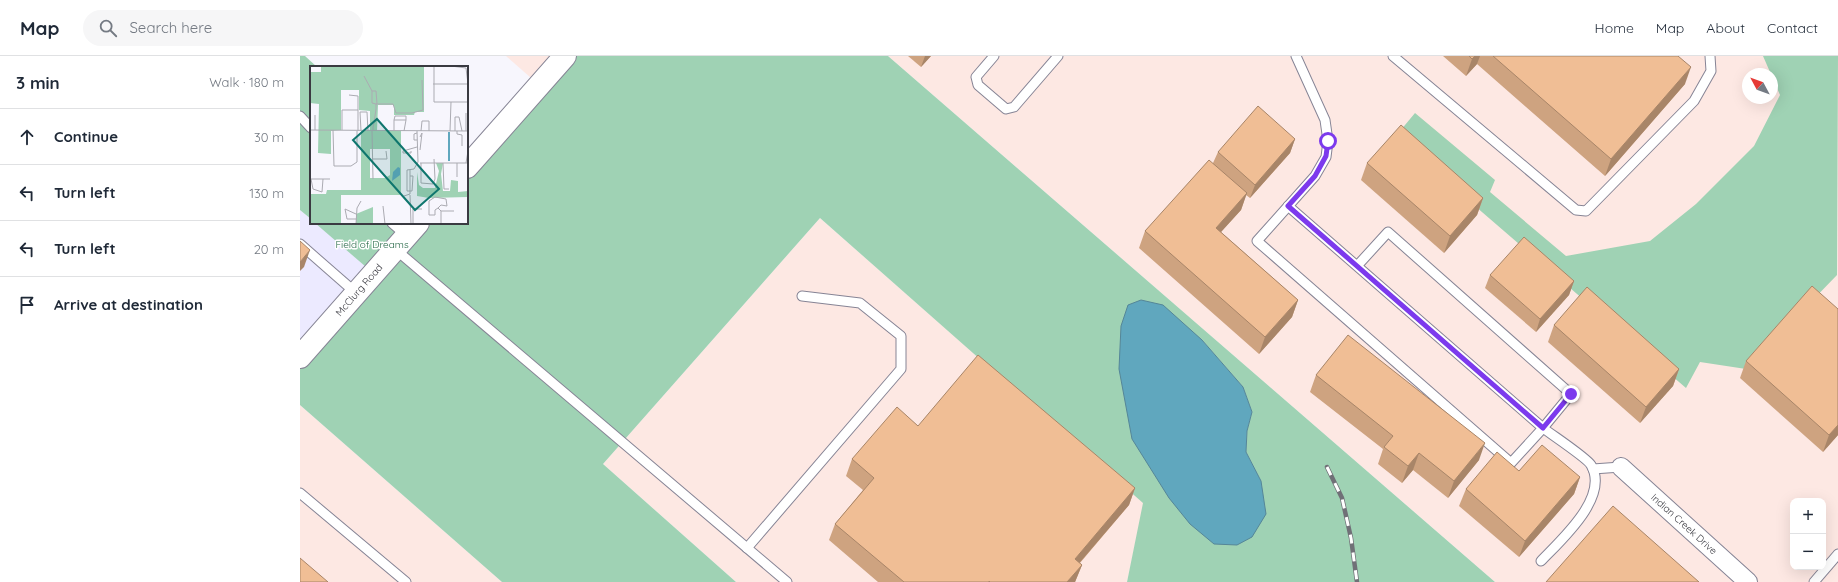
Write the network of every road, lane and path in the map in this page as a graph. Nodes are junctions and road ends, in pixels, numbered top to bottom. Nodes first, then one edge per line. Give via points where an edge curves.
1 (565, 56) edge
2 (994, 56) edge
3 (1058, 56) edge
4 (1296, 56) edge
5 (1393, 56) edge
6 (1710, 56) edge
7 (300, 116) edge
8 (310, 127) edge
9 (468, 166) edge
10 (1288, 206) junction
11 (403, 233) edge
12 (300, 244) edge
13 (1357, 266) junction
14 (356, 293) junction
15 (802, 296) dead end
16 (300, 357) edge
17 (1543, 428) junction
18 (1621, 467) joint
19 (1593, 469) junction
20 (300, 493) edge
21 (747, 548) junction
22 (1838, 554) edge
23 (1541, 561) dead end
24 (406, 582) edge
25 (788, 582) edge
26 (1748, 582) edge
27 (1814, 582) edge

1 - 9 street
2 - 3 lane via 976,77 978,85 1006,109 1014,107
4 - 10 lane via 1325,120 1328,141 1326,156 1315,176
5 - 6 lane via 1576,210 1586,211 1694,101 1711,71
7 - 8 lane
10 - 13 lane
10 - 17 lane via 1257,240 1505,458 1511,463
11 - 14 street, McClurg Road
11 - 21 lane
12 - 14 lane
13 - 17 lane
13 - 17 lane via 1388,232 1571,394
14 - 16 street, McClurg Road
15 - 21 lane via 860,303 901,336 901,369
17 - 19 lane
18 - 19 lane
18 - 26 street, Indian Creek Drive
19 - 23 lane via 1595,475 1592,498 1578,523
20 - 24 lane
21 - 25 lane
22 - 27 lane

